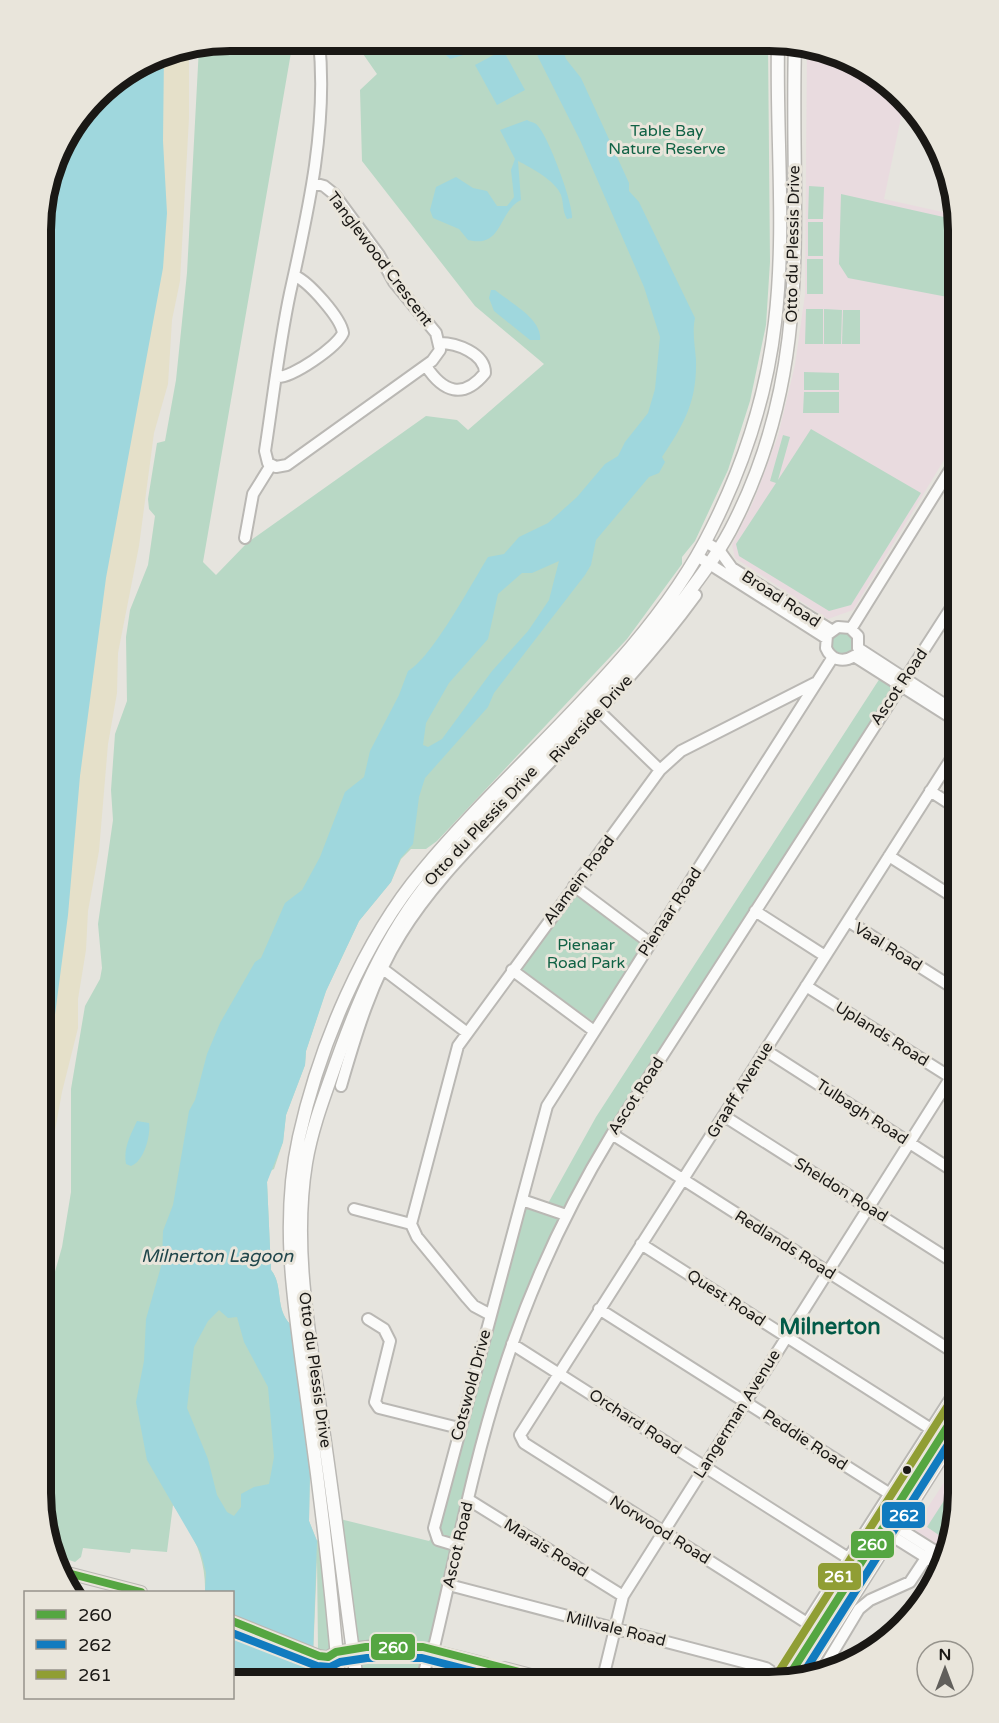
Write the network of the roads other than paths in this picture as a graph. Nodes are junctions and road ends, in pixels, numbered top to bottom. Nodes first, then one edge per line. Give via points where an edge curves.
1 (319, 51) edge
2 (778, 51) edge
3 (795, 53) edge
4 (312, 183) junction
5 (295, 276) junction
6 (440, 343) junction
7 (426, 366) junction
8 (277, 377) junction
9 (271, 465) junction
10 (948, 472) edge
11 (245, 538) dead end
12 (705, 543) junction
13 (719, 550) junction
14 (697, 556) junction
15 (710, 564) junction
16 (758, 590) junction
17 (696, 595) dead end
18 (948, 612) edge
19 (851, 629) junction
20 (829, 634) junction
21 (856, 652) junction
22 (833, 657) junction
23 (817, 682) junction
24 (902, 682) junction
25 (787, 698) junction
26 (948, 707) edge
27 (599, 711) junction
28 (797, 712) junction
29 (948, 715) edge
30 (948, 763) edge
31 (660, 770) junction
32 (930, 791) junction
33 (948, 803) edge
34 (889, 856) junction
35 (574, 886) junction
36 (948, 894) edge
37 (755, 911) junction
38 (848, 921) junction
39 (650, 943) junction
40 (825, 956) junction
41 (383, 969) junction
42 (512, 970) junction
43 (948, 985) edge
44 (806, 986) junction
45 (594, 1031) junction
46 (466, 1032) junction
47 (765, 1050) junction
48 (948, 1076) edge
49 (341, 1086) dead end
50 (948, 1089) edge
51 (724, 1116) junction
52 (612, 1134) junction
53 (911, 1143) junction
54 (948, 1167) edge
55 (682, 1180) junction
56 (522, 1200) junction
57 (869, 1208) junction
58 (354, 1209) dead end
59 (566, 1215) junction
60 (411, 1224) junction
61 (641, 1244) junction
62 (948, 1259) edge
63 (827, 1272) junction
64 (599, 1309) junction
65 (489, 1314) junction
66 (368, 1319) dead end
67 (786, 1336) junction
68 (512, 1344) junction
69 (948, 1349) edge
70 (558, 1373) junction
71 (746, 1402) junction
72 (948, 1403) edge
73 (948, 1427) edge
74 (459, 1428) junction
75 (931, 1429) junction
76 (521, 1432) joint
77 (948, 1445) edge
78 (704, 1466) junction
79 (890, 1494) junction
80 (469, 1500) junction
81 (889, 1528) junction
82 (663, 1531) junction
83 (458, 1546) junction
84 (930, 1554) junction
85 (936, 1556) edge
86 (848, 1558) junction
87 (935, 1559) edge
88 (71, 1574) edge
89 (448, 1585) junction
90 (134, 1591) edge
91 (623, 1596) junction
92 (234, 1622) edge
93 (615, 1629) junction
94 (353, 1653) junction
95 (430, 1653) junction
96 (330, 1656) junction
97 (828, 1661) edge
98 (807, 1668) edge
99 (793, 1670) edge
100 (336, 1672) edge
101 (356, 1672) edge
102 (425, 1672) edge
103 (494, 1672) edge
104 (514, 1672) edge
105 (604, 1672) edge
106 (772, 1672) edge

1 - 4 street via 321,84
2 - 12 main road, Otto du Plessis Drive via 779,257 774,334 754,421
3 - 13 main road, Otto du Plessis Drive via 796,276 790,340 778,402 761,458
4 - 5 street, Tanglewood Crescent
4 - 6 street, Tanglewood Crescent via 334,194
5 - 8 street, Tanglewood Crescent
5 - 8 street via 311,287 343,333 337,343 292,374
6 - 7 street, Tanglewood Crescent via 439,354
6 - 7 street via 462,345 482,363 485,373 469,388 458,390 440,385
7 - 9 street, Tanglewood Crescent via 287,465
8 - 9 street, Tanglewood Crescent via 265,451
9 - 11 street via 253,494
10 - 19 street
12 - 13 street, Broad Road
12 - 14 main road, Otto du Plessis Drive
13 - 15 main road, Otto du Plessis Drive
13 - 16 street, Broad Road via 732,568
14 - 15 street, Broad Road
14 - 96 main road, Otto du Plessis Drive via 627,651 404,893 352,984 310,1097 294,1162 288,1247 325,1533
15 - 16 street, Broad Road
15 - 94 main road, Otto du Plessis Drive via 639,656 415,900 362,993 320,1107 306,1162 301,1205 302,1265
16 - 20 street, Broad Road
17 - 27 street, Riverside Drive via 657,647
18 - 24 street, Ascot Road
19 - 20 street, Broad Road via 841,626
19 - 21 street via 858,636
20 - 22 street, Broad Road via 826,648
21 - 22 street via 843,660
21 - 24 street
22 - 23 street, Pienaar Road
23 - 25 street, Alamein Road
23 - 28 street, Pienaar Road
24 - 26 street
24 - 29 street
24 - 37 street, Ascot Road
25 - 28 street
25 - 31 street, Alamein Road via 676,755
27 - 31 street
27 - 41 street, Riverside Drive via 442,877 400,935
28 - 39 street, Pienaar Road
30 - 32 street, Graaff Avenue
31 - 35 street, Alamein Road
32 - 33 street
32 - 34 street, Graaff Avenue
34 - 36 street
34 - 38 street, Graaff Avenue
35 - 39 street
35 - 42 street, Alamein Road
37 - 40 street
37 - 52 street, Ascot Road
38 - 40 street, Graaff Avenue
38 - 43 street, Vaal Road
39 - 45 street, Pienaar Road
40 - 44 street, Graaff Avenue
41 - 46 street
41 - 49 street, Riverside Drive via 360,1020
42 - 45 street
42 - 46 street, Alamein Road
44 - 47 street, Graaff Avenue
44 - 48 street, Uplands Road
45 - 56 street, Pienaar Road via 547,1106
46 - 60 street, Alamein Road via 455,1055
47 - 51 street, Graaff Avenue
47 - 53 street, Tulbagh Road
50 - 53 street, Langerman Avenue
51 - 55 street, Graaff Avenue
51 - 57 street, Sheldon Road
52 - 55 street, Redlands Road
52 - 59 street, Ascot Road
53 - 54 street, Tulbagh Road
53 - 57 street, Langerman Avenue
55 - 61 street, Graaff Avenue
55 - 63 street, Redlands Road
56 - 59 street
56 - 65 street, Pienaar Road
57 - 62 street, Sheldon Road
57 - 63 street, Langerman Avenue
58 - 60 street
59 - 68 street, Ascot Road
60 - 65 street, Cotswold Drive via 417,1237 467,1298
61 - 64 street, Graaff Avenue
61 - 67 street, Quest Road
63 - 67 street, Langerman Avenue
63 - 69 street, Redlands Road
64 - 70 street, Graaff Avenue
64 - 71 street, Peddie Road
65 - 74 street, Cotswold Drive
66 - 74 street via 384,1329 390,1341 375,1402 383,1410
67 - 71 street, Langerman Avenue
67 - 75 street, Quest Road
68 - 70 street, Orchard Road
68 - 80 street, Ascot Road
70 - 76 street, Graaff Avenue
70 - 78 street, Orchard Road
71 - 78 street, Langerman Avenue
71 - 79 street, Peddie Road
72 - 75 street
73 - 81 main road
74 - 83 street, Cotswold Drive via 434,1528 438,1540
75 - 79 street
76 - 82 street, Norwood Road via 524,1443
77 - 81 main road
78 - 82 street, Langerman Avenue
78 - 86 street, Orchard Road
79 - 86 street
80 - 83 street, Ascot Road
80 - 91 street, Marais Road
81 - 84 street
81 - 98 main road
81 - 99 main road
82 - 86 street, Norwood Road via 807,1623
82 - 91 street, Langerman Avenue
83 - 89 street, Ascot Road
84 - 85 street
84 - 87 street
84 - 97 street via 908,1584 870,1600 859,1609
88 - 90 street
89 - 93 street, Millvale Road
89 - 95 street, Ascot Road
91 - 93 street, Langerman Avenue
92 - 96 street
93 - 105 street, Langerman Avenue
93 - 106 street, Millvale Road
94 - 95 street
94 - 96 street
94 - 101 main road, Otto du Plessis Drive
95 - 102 street, Ascot Road
95 - 103 street
95 - 104 street
96 - 100 main road, Otto du Plessis Drive

